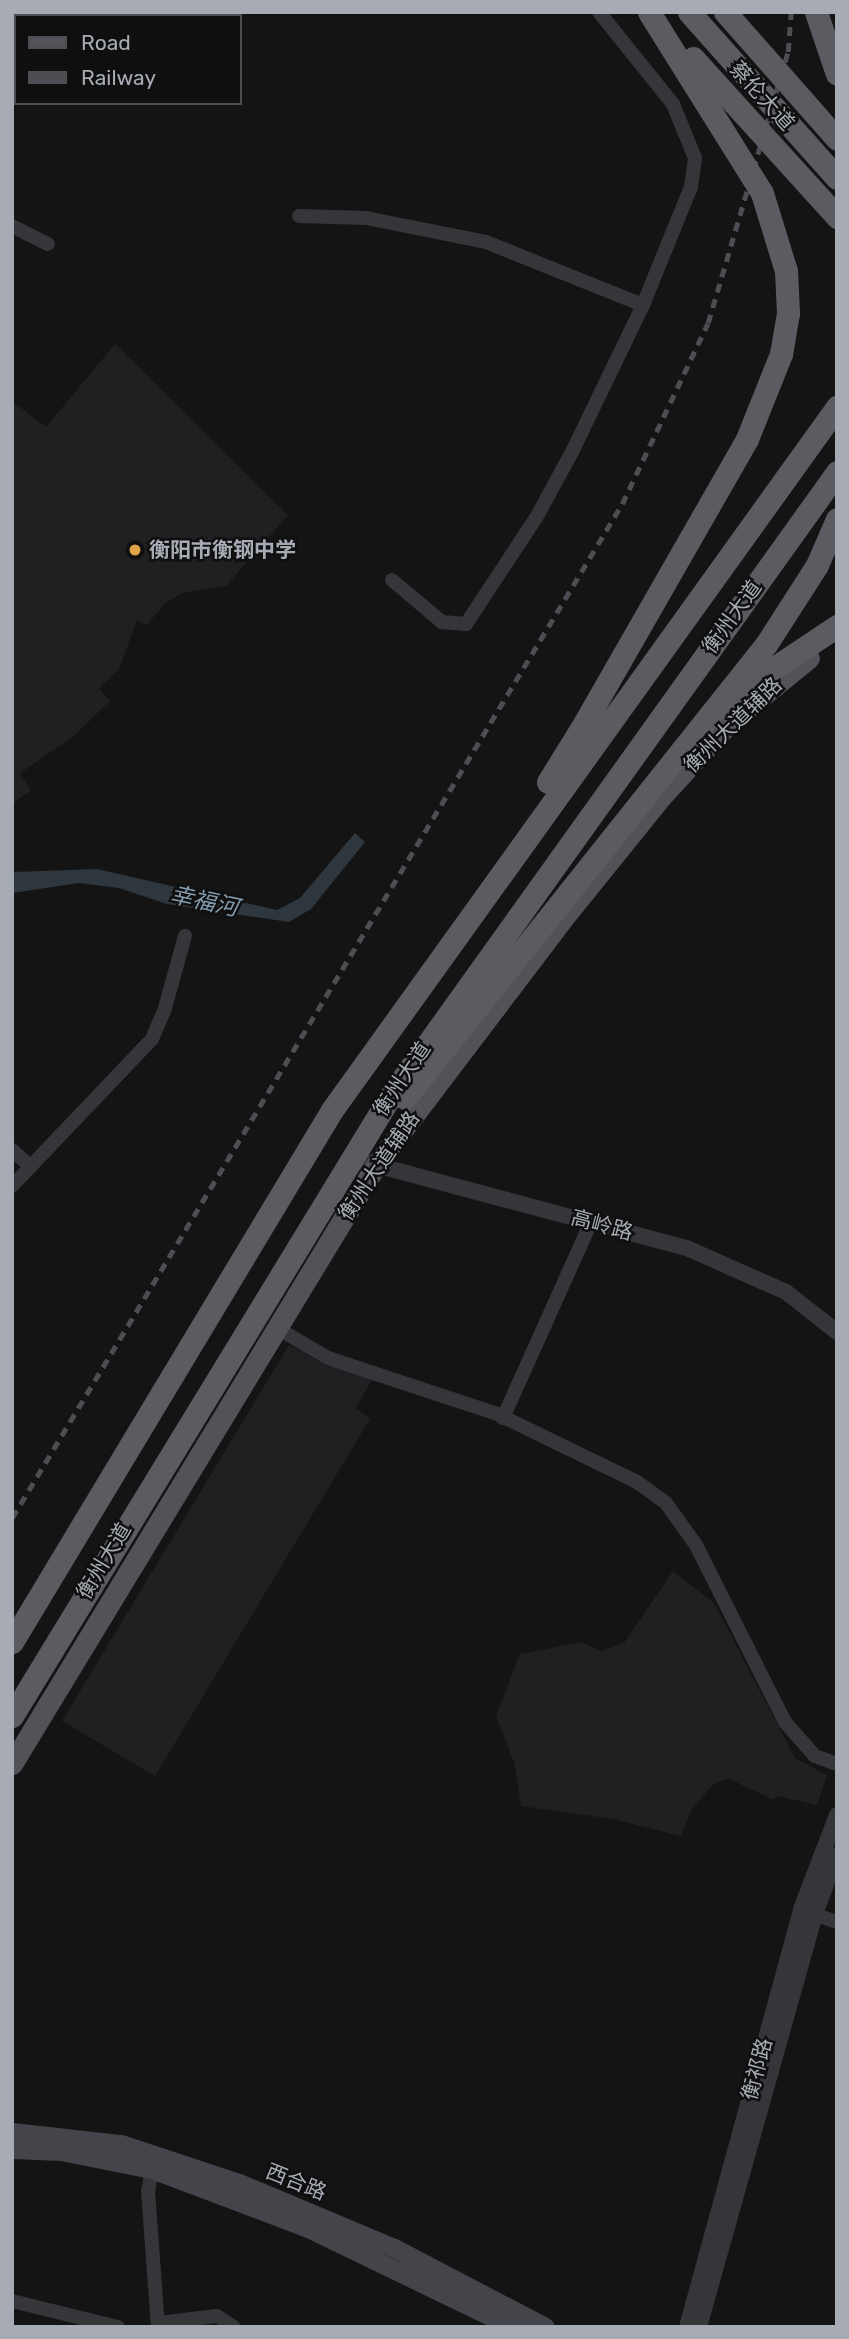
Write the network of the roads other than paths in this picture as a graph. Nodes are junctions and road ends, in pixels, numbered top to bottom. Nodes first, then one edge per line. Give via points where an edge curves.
1 (599, 12) edge
2 (649, 12) edge
3 (656, 12) edge
4 (689, 12) edge
5 (725, 12) edge
6 (816, 12) edge
7 (837, 74) edge
8 (837, 139) edge
9 (837, 178) edge
10 (299, 216) dead end
11 (837, 217) edge
12 (12, 226) edge
13 (48, 244) dead end
14 (643, 306) junction
15 (837, 407) edge
16 (837, 472) edge
17 (837, 519) edge
18 (392, 580) dead end
19 (837, 626) edge
20 (837, 640) edge
21 (657, 780) junction
22 (468, 916) junction
23 (185, 936) dead end
24 (12, 1150) edge
25 (350, 1158) junction
26 (376, 1165) junction
27 (31, 1167) junction
28 (12, 1186) edge
29 (591, 1222) junction
30 (277, 1328) junction
31 (837, 1332) edge
32 (503, 1418) junction
33 (12, 1642) edge
34 (12, 1716) edge
35 (12, 1764) edge
36 (837, 1764) edge
37 (837, 1815) edge
38 (837, 1855) edge
39 (808, 1912) junction
40 (837, 1922) edge
41 (12, 2132) edge
42 (12, 2149) edge
43 (152, 2169) junction
44 (12, 2301) edge
45 (158, 2325) edge
46 (118, 2327) edge
47 (234, 2327) edge
48 (513, 2327) edge
49 (545, 2327) edge
50 (687, 2327) edge
51 (699, 2327) edge

1 - 14 street via 673,104 695,158 691,187
2 - 22 highway, bridge via 762,193 786,271 788,313 781,354 747,439
3 - 11 highway, bridge
4 - 9 highway, 蔡伦大道, bridge
5 - 8 highway, 蔡伦大道, bridge
6 - 7 highway
10 - 14 street via 366,218 486,242
12 - 13 street
14 - 18 street via 542,507 466,624 442,622
15 - 22 highway, 衡州大道
16 - 25 highway, 衡州大道 via 503,934
17 - 21 highway via 792,610
19 - 21 highway via 759,678
20 - 26 main road, 衡州大道辅路 via 757,697 661,797
21 - 25 highway via 412,1090
22 - 33 highway, 衡州大道 via 332,1110
23 - 27 street via 152,1039
24 - 27 street
25 - 26 street, 高岭路
25 - 34 highway, 衡州大道
26 - 29 street, 高岭路
26 - 30 main road, 衡州大道辅路
27 - 28 street
29 - 31 street, 高岭路 via 688,1249 786,1292
29 - 32 street
30 - 32 street via 328,1358
30 - 35 main road, 衡州大道辅路
32 - 36 street via 637,1482 666,1503 696,1545 785,1722 815,1756
37 - 39 street, 衡祁路
38 - 39 street, 衡祁路
39 - 40 street
39 - 50 street, 衡祁路
39 - 51 street, 衡祁路
41 - 49 main road, 西合路 via 121,2144 239,2183 394,2248
42 - 43 main road, 西合路 via 61,2151
43 - 45 street via 148,2191
43 - 48 main road, 西合路 via 308,2228
44 - 46 street
45 - 47 street via 217,2316

